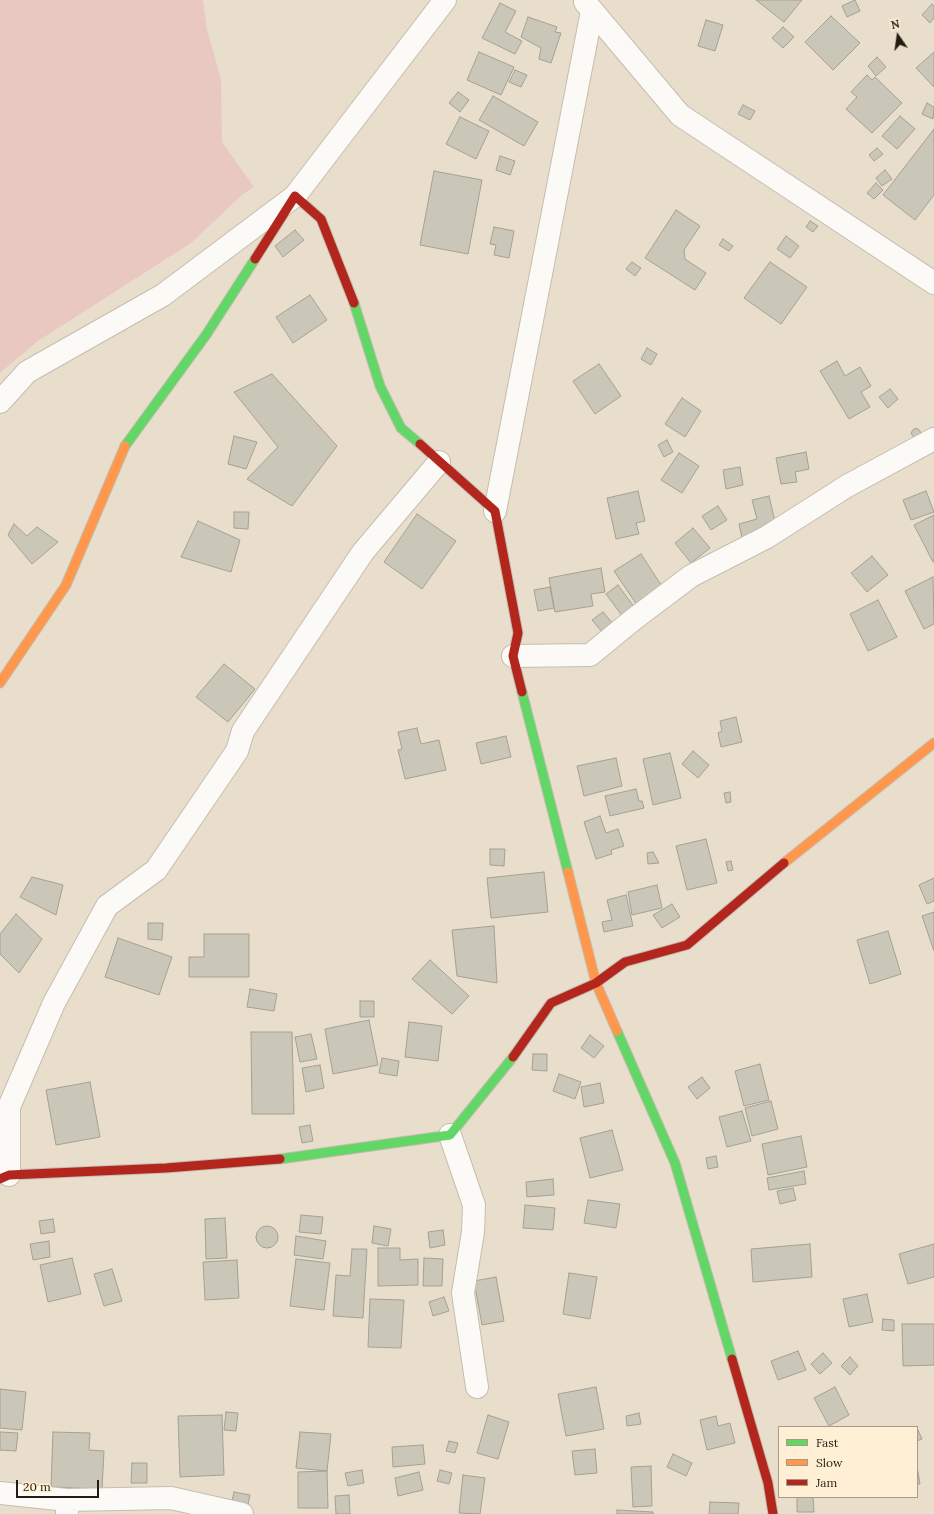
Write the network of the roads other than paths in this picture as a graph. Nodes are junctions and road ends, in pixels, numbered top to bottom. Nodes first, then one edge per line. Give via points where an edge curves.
1 (445, 0) edge
2 (587, 5) edge
3 (295, 196) junction
4 (934, 283) edge
5 (0, 402) edge
6 (934, 439) edge
7 (439, 462) junction
8 (495, 511) junction
9 (513, 656) junction
10 (0, 683) edge
11 (934, 743) edge
12 (596, 983) junction
13 (450, 1135) junction
14 (5, 1177) edge
15 (477, 1387) dead end
16 (0, 1493) edge
17 (67, 1507) edge
18 (242, 1514) edge
19 (773, 1514) edge

1 - 3 street
2 - 4 street via 680,115
2 - 8 street
3 - 5 street via 164,295 27,372
3 - 7 street via 321,219 360,319 380,386 401,428
3 - 10 street via 206,335 122,450 66,585
6 - 9 street via 847,486 767,537 691,576 590,655
7 - 8 street
7 - 14 street via 363,552 243,731 237,751 156,870 107,906 54,1003 9,1107
8 - 9 street via 518,633
9 - 12 street
11 - 12 street via 809,842 687,945 625,962
12 - 13 street via 551,1003 501,1074
12 - 19 street via 675,1163 768,1483
13 - 14 street via 294,1158
13 - 15 street via 474,1205 473,1232 463,1293
16 - 17 street
17 - 18 street via 171,1498

